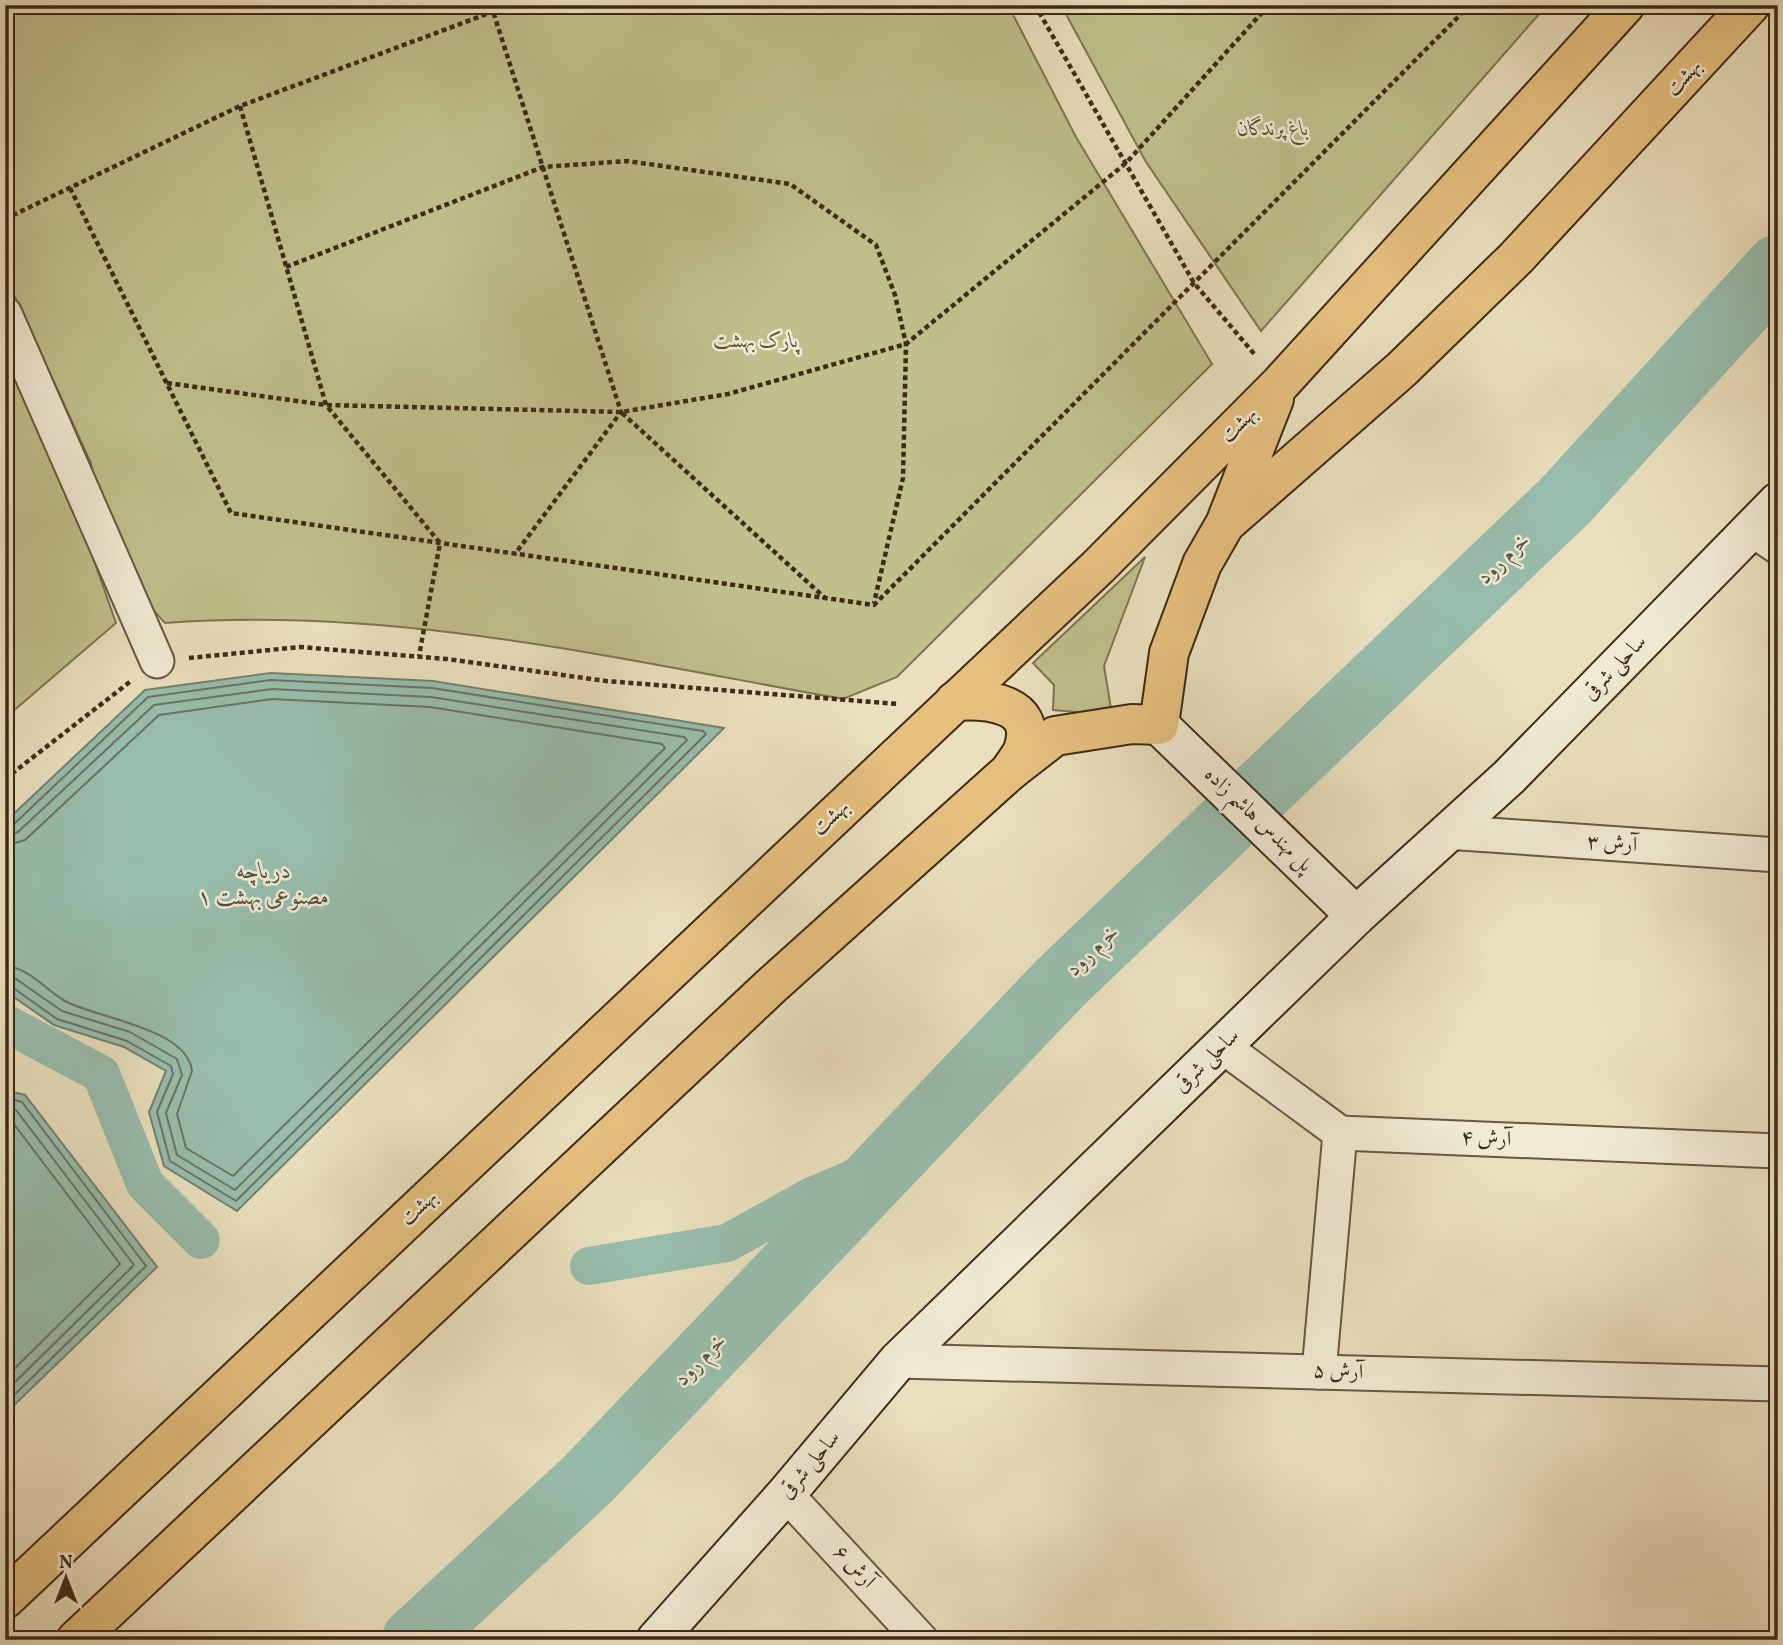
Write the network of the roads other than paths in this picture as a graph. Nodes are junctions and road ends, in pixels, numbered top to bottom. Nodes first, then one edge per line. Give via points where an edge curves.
1 (1625, 5) edge
2 (1750, 5) edge
3 (5, 314) edge
4 (1280, 384) junction
5 (1778, 502) edge
6 (1225, 524) junction
7 (1765, 538) edge
8 (157, 661) road end
9 (951, 705) junction
10 (1160, 725) junction
11 (1010, 771) junction
12 (1446, 832) junction
13 (1778, 855) edge
14 (1356, 916) junction
15 (1222, 1046) junction
16 (1340, 1133) junction
17 (1778, 1151) edge
18 (898, 1361) junction
19 (1319, 1372) junction
20 (1778, 1384) edge
21 (786, 1494) junction
22 (5, 1600) edge
23 (76, 1640) edge
24 (656, 1640) edge
25 (921, 1640) edge

1 - 4 main road, بهشت
2 - 6 main road, بهشت via 1516,258 1402,369
3 - 8 street
4 - 6 main road
4 - 9 main road, بهشت via 1098,567
5 - 7 main road, ساحلی شرقی
6 - 10 main road, بهشت via 1202,564 1169,653
7 - 12 main road, ساحلی شرقی
9 - 11 main road via 992,699 1019,716 1025,729 1024,748
9 - 22 main road, بهشت
10 - 11 main road via 1132,723 1055,736
10 - 14 main road, پل مهندس هاشم زاده
11 - 23 main road via 770,987
12 - 13 street, آرش ۳
12 - 14 main road, ساحلی شرقی
14 - 15 main road, ساحلی شرقی
15 - 16 street
15 - 18 main road, ساحلی شرقی
16 - 17 street, آرش ۴
16 - 19 street
18 - 19 street, آرش ۵
18 - 21 main road, ساحلی شرقی
19 - 20 street, آرش ۵
21 - 24 main road, ساحلی شرقی
21 - 25 street, آرش ۶

